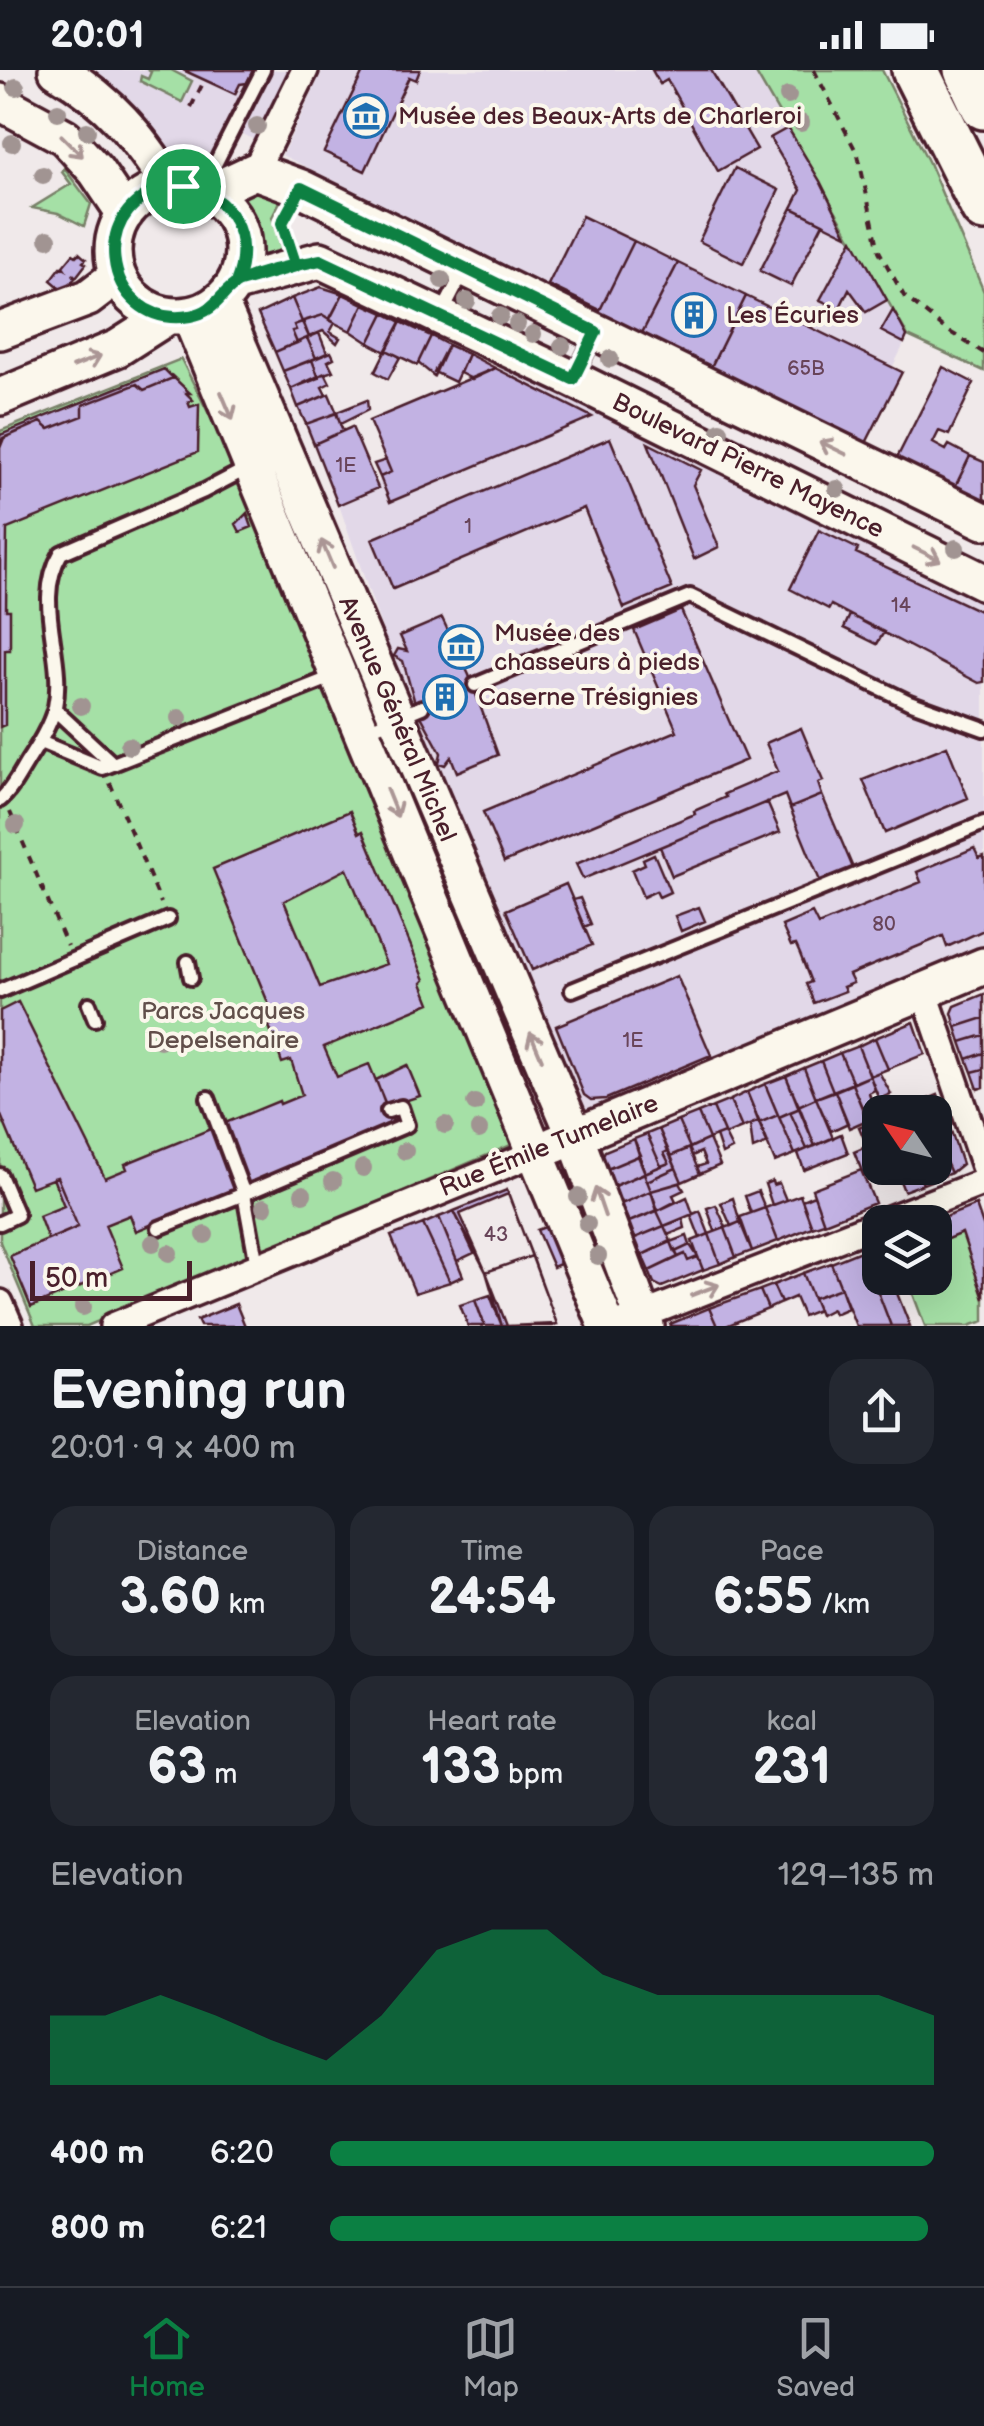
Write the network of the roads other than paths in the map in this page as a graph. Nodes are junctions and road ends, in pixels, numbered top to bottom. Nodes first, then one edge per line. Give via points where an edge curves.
1 (57, 70) edge
2 (263, 70) edge
3 (305, 70) edge
4 (915, 70) edge
5 (967, 70) edge
6 (0, 102) edge
7 (984, 106) edge
8 (256, 172) junction
9 (209, 184) junction
10 (170, 186) junction
11 (984, 208) edge
12 (124, 214) junction
13 (457, 265) junction
14 (118, 276) junction
15 (203, 304) junction
16 (440, 317) junction
17 (0, 331) edge
18 (596, 332) junction
19 (573, 379) junction
20 (0, 396) edge
21 (252, 465) junction
22 (984, 521) edge
23 (984, 582) edge
24 (338, 675) junction
25 (475, 685) dead end
26 (54, 709) junction
27 (410, 712) junction
28 (984, 729) edge
29 (362, 732) junction
30 (40, 742) junction
31 (108, 766) junction
32 (2, 799) edge
33 (984, 823) edge
34 (168, 920) road end
35 (188, 962) dead end
36 (984, 966) edge
37 (191, 978) dead end
38 (572, 990) dead end
39 (924, 991) junction
40 (0, 992) edge
41 (88, 1004) dead end
42 (95, 1019) dead end
43 (208, 1098) dead end
44 (388, 1111) dead end
45 (574, 1136) junction
46 (534, 1153) junction
47 (984, 1166) edge
48 (0, 1175) edge
49 (984, 1182) edge
50 (244, 1194) junction
51 (0, 1223) edge
52 (159, 1228) dead end
53 (257, 1265) junction
54 (0, 1303) edge
55 (634, 1322) edge
56 (10, 1326) edge
57 (113, 1326) edge
58 (607, 1326) edge

1 - 10 main road via 126,123
2 - 9 lane
3 - 8 street
4 - 11 highway
5 - 7 highway
6 -> 12 main road via 66,137
8 - 9 main road
8 - 13 main road
9 - 10 main road
9 - 15 main road via 241,232 242,267
10 - 12 main road
12 - 14 main road via 113,244
13 - 16 lane via 457,284
13 - 18 main road
14 - 15 main road via 147,309
14 - 17 main road via 88,298
15 - 16 main road, Boulevard Pierre Mayence via 320,260
20 -> 15 main road, Boulevard Pierre Mayence
15 -> 21 main road, Avenue Général Michel
27 -> 15 main road, Avenue Général Michel
16 - 19 main road, Boulevard Pierre Mayence
18 - 19 lane
22 -> 18 main road
19 -> 23 main road, Boulevard Pierre Mayence
21 - 24 main road, Avenue Général Michel
21 - 26 lane via 61,553 50,579 48,611 58,679
24 - 29 main road, Avenue Général Michel
24 - 31 lane
25 - 28 lane via 690,596 909,702
26 - 30 lane
26 - 31 lane
27 - 29 lane
45 -> 27 main road, Avenue Général Michel
29 -> 46 main road, Avenue Général Michel
30 - 31 lane
30 - 32 lane
33 - 38 lane
34 - 40 lane
35 - 37 lane
36 - 39 main road, Rue Émile Tumelaire
39 - 45 main road, Rue Émile Tumelaire
39 - 47 street
41 - 42 lane
43 - 50 lane
44 - 50 lane via 400,1107 407,1124
45 - 46 main road, Rue Émile Tumelaire
55 -> 45 main road, Avenue Général Michel
46 - 53 street, Rue Émile Tumelaire
46 - 58 main road, Avenue Général Michel
48 - 51 lane via 17,1215
55 -> 49 street
50 - 52 lane
50 - 53 lane
53 - 57 street, Rue Émile Tumelaire
54 - 56 street

